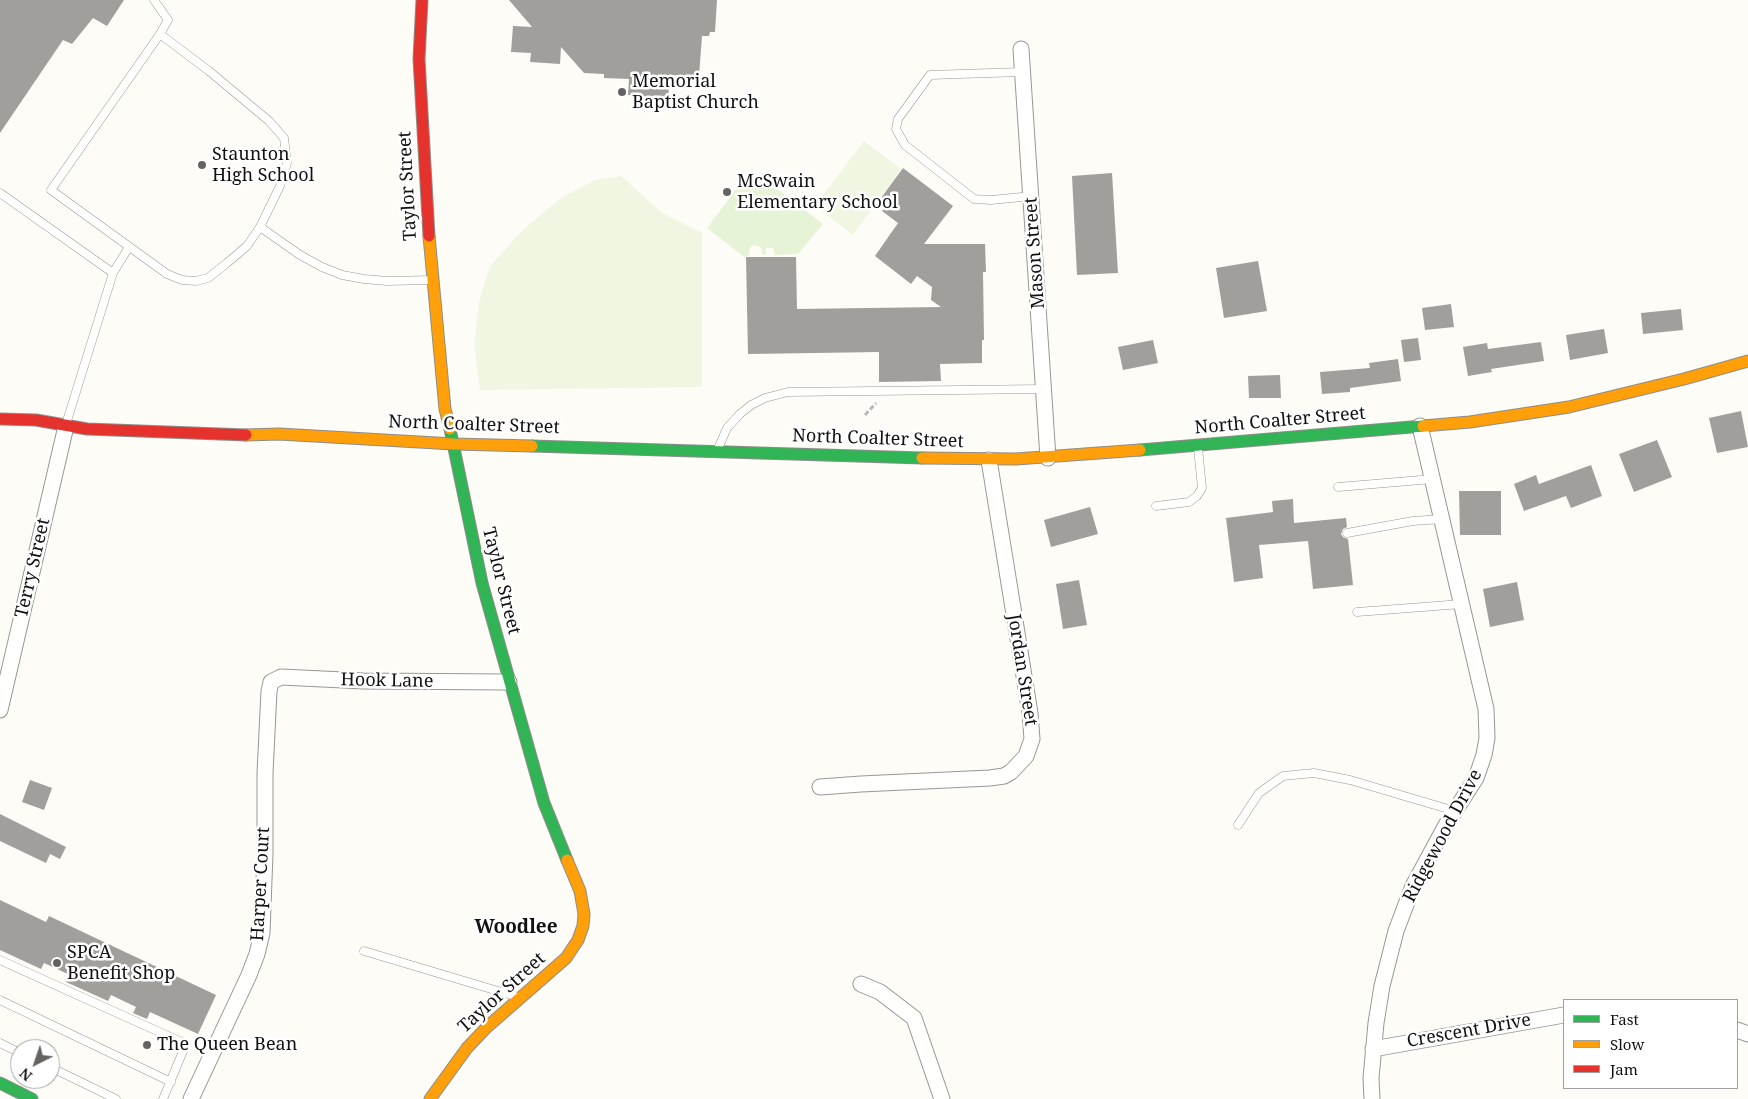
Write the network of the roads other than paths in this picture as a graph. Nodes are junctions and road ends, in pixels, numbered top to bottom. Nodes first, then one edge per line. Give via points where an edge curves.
1 (154, 0) edge
2 (422, 0) edge
3 (160, 34) junction
4 (1021, 49) dead end
5 (1022, 72) junction
6 (0, 193) edge
7 (1032, 196) junction
8 (260, 227) junction
9 (130, 247) junction
10 (113, 273) junction
11 (432, 280) junction
12 (1748, 361) edge
13 (1043, 389) junction
14 (0, 419) edge
15 (66, 426) junction
16 (1420, 426) junction
17 (454, 444) junction
18 (1198, 446) junction
19 (717, 451) junction
20 (1048, 458) junction
21 (989, 460) junction
22 (1432, 479) junction
23 (1338, 487) dead end
24 (1156, 506) dead end
25 (1442, 519) junction
26 (1347, 533) dead end
27 (1462, 604) junction
28 (1357, 612) dead end
29 (509, 682) junction
30 (269, 686) joint
31 (0, 710) edge
32 (820, 788) dead end
33 (1455, 811) junction
34 (1238, 825) dead end
35 (364, 951) dead end
36 (0, 960) edge
37 (861, 984) dead end
38 (520, 998) junction
39 (0, 1000) edge
40 (1563, 1015) edge
41 (1373, 1049) junction
42 (60, 1072) edge
43 (170, 1082) junction
44 (0, 1083) edge
45 (32, 1099) edge
46 (116, 1099) edge
47 (163, 1099) edge
48 (192, 1099) edge
49 (430, 1099) edge
50 (942, 1099) edge
51 (1372, 1099) edge

1 - 3 lane via 168,20
2 - 11 street, Taylor Street via 419,59
3 - 8 lane via 209,71 284,138 287,163
3 - 9 lane via 51,190
4 - 5 street, Mason Street
5 - 7 street, Mason Street
5 - 7 lane via 930,75 898,119 896,129 905,145 974,199
6 - 10 lane
7 - 13 street, Mason Street
8 - 9 lane via 247,246 227,263 208,278 196,281 167,274
8 - 11 lane via 300,255 342,275 387,281
9 - 10 lane
10 - 15 lane
11 - 17 street, Taylor Street via 445,409
12 - 16 street, North Coalter Street via 1569,407
13 - 19 lane via 788,392 758,402 740,414 727,428
13 - 20 street, Mason Street
14 - 15 street, North Coalter Street via 36,420
15 - 17 street, North Coalter Street
15 - 31 street, Terry Street
16 - 18 street, North Coalter Street
16 - 22 street, Ridgewood Drive
17 - 19 street, North Coalter Street
17 - 29 street, Taylor Street via 482,583
18 - 20 street, North Coalter Street
18 - 24 lane via 1202,488 1198,496 1189,502
19 - 21 street, North Coalter Street
20 - 21 street, North Coalter Street
21 - 32 street, Jordan Street via 1030,720 1032,739 1026,756 1004,776
22 - 23 lane
22 - 25 street, Ridgewood Drive
25 - 26 lane
25 - 27 street, Ridgewood Drive
27 - 28 lane
27 - 33 street, Ridgewood Drive via 1488,730 1479,771
29 - 30 street, Hook Lane via 281,677
29 - 38 street, Taylor Street via 544,803 580,891 584,914 580,935 572,951
30 - 48 street, Harper Court via 262,933 251,970
33 - 34 lane via 1350,780 1314,773 1283,776 1259,792
33 - 41 street, Ridgewood Drive via 1413,886 1396,931 1382,986
35 - 38 lane
36 - 43 lane via 186,1044
37 - 50 street via 880,992 914,1018
38 - 49 street, Taylor Street via 467,1048
39 - 43 lane
40 - 41 street, Crescent Drive
41 - 51 street, Ridgewood Drive
42 - 46 lane
43 - 47 lane
44 - 45 street

